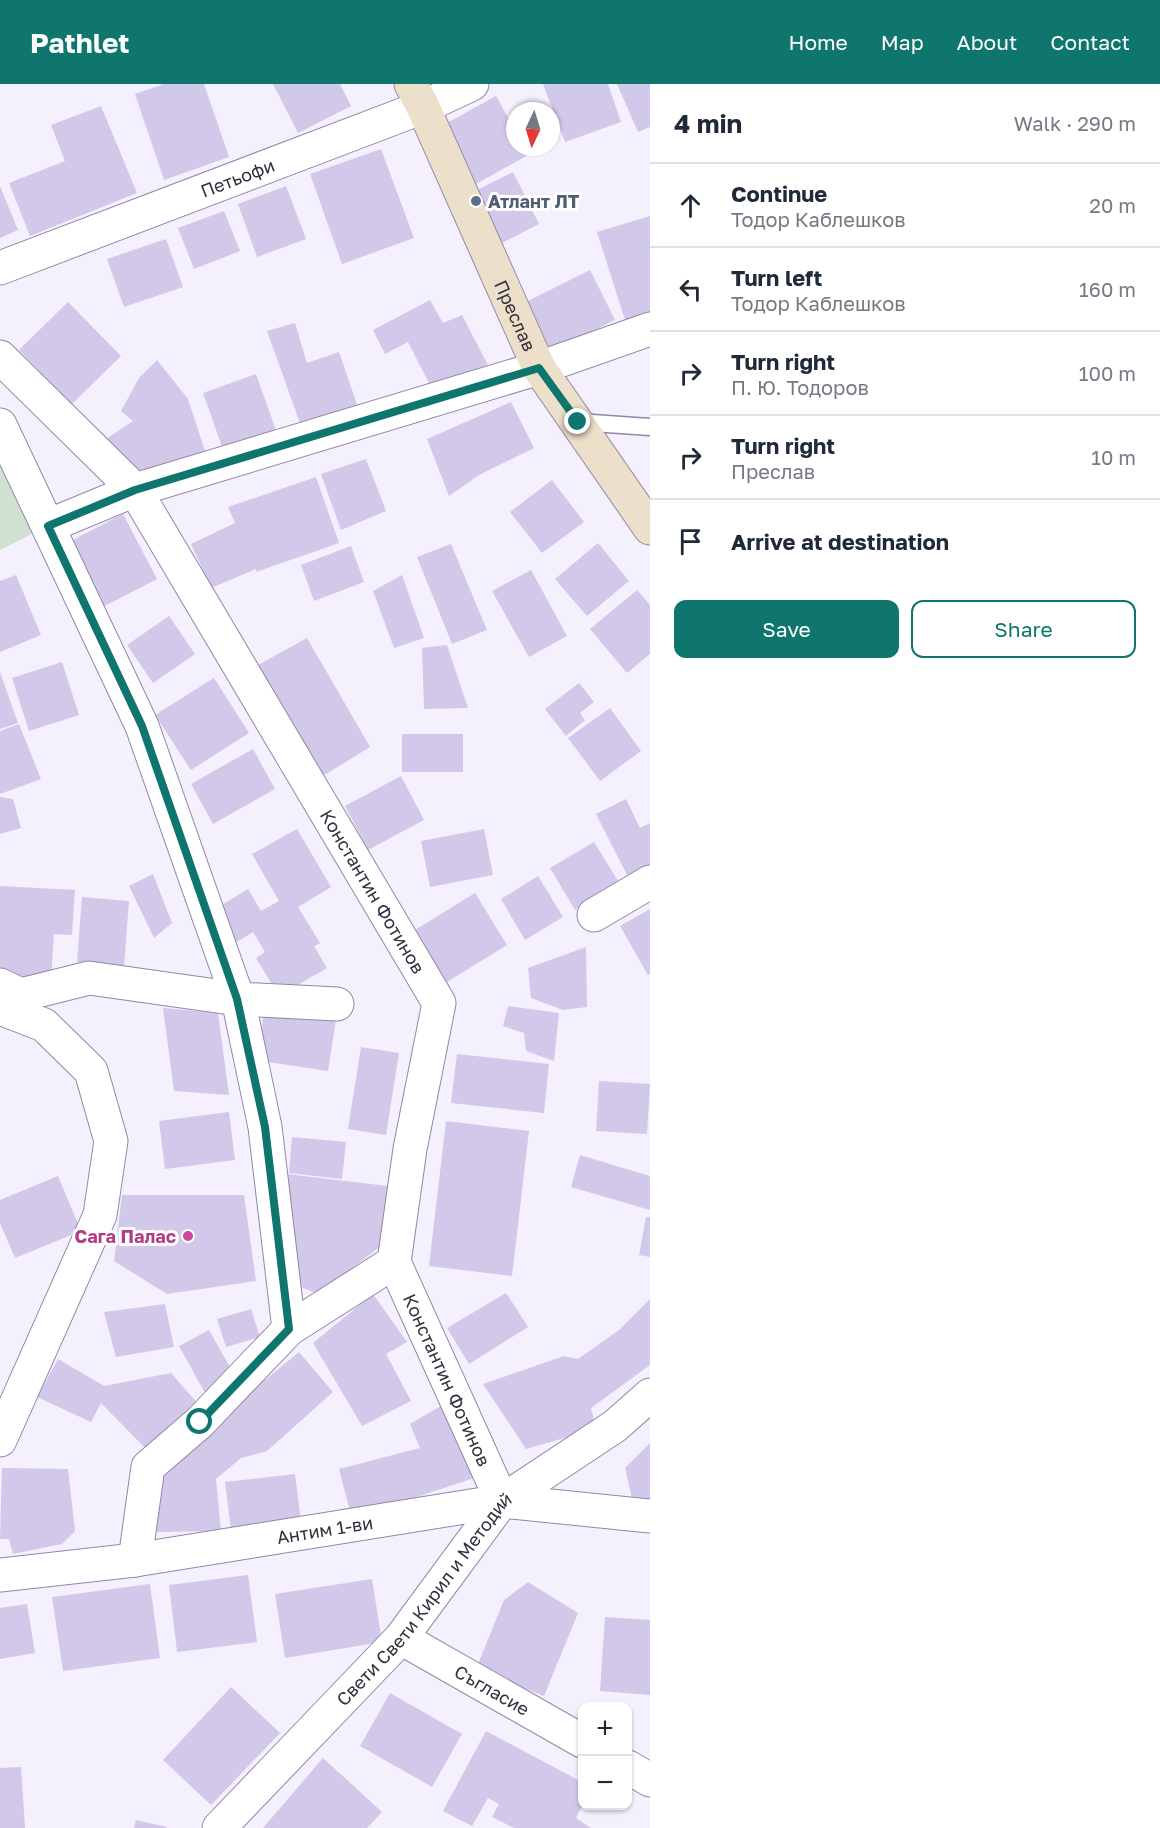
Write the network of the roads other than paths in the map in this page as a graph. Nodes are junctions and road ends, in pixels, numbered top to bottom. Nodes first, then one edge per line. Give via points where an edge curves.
1 (472, 84) edge
2 (417, 95) edge
3 (0, 268) edge
4 (650, 329) edge
5 (0, 357) edge
6 (539, 368) junction
7 (578, 422) junction
8 (0, 424) edge
9 (650, 427) edge
10 (135, 490) junction
11 (48, 526) junction
12 (650, 528) edge
13 (650, 882) edge
14 (594, 915) dead end
15 (7, 996) edge
16 (237, 999) junction
17 (337, 1004) dead end
18 (394, 1262) junction
19 (289, 1329) junction
20 (650, 1395) edge
21 (0, 1440) edge
22 (502, 1501) junction
23 (650, 1516) edge
24 (135, 1560) junction
25 (0, 1575) edge
26 (401, 1638) junction
27 (578, 1739) edge
28 (632, 1770) edge
29 (650, 1780) edge
30 (219, 1828) edge

1 - 2 street, Петьофи
2 - 3 street, Петьофи
2 - 6 street, Преслав
4 - 6 street
5 - 10 street, Константин Фотинов
6 - 7 street, Преслав
6 - 10 street
7 - 9 lane
7 - 12 street, Преслав
8 - 11 street
10 - 11 street
10 - 18 street, Константин Фотинов via 439,1003 410,1149
11 - 16 street via 142,726
13 - 14 street
15 - 16 street via 88,978
15 - 21 street via 44,1025 91,1071 111,1141 100,1215
16 - 17 street
16 - 19 street via 265,1127
18 - 19 street
18 - 22 street, Константин Фотинов
19 - 24 street via 200,1422 148,1467
20 - 22 street, Свети Свети Кирил и Методий via 615,1426
22 - 23 street, Антим 1-ви
22 - 24 street, Антим 1-ви
22 - 26 street, Свети Свети Кирил и Методий
24 - 25 street, Антим 1-ви
26 - 27 street, Съгласие
26 - 30 street, Свети Свети Кирил и Методий
28 - 29 street

